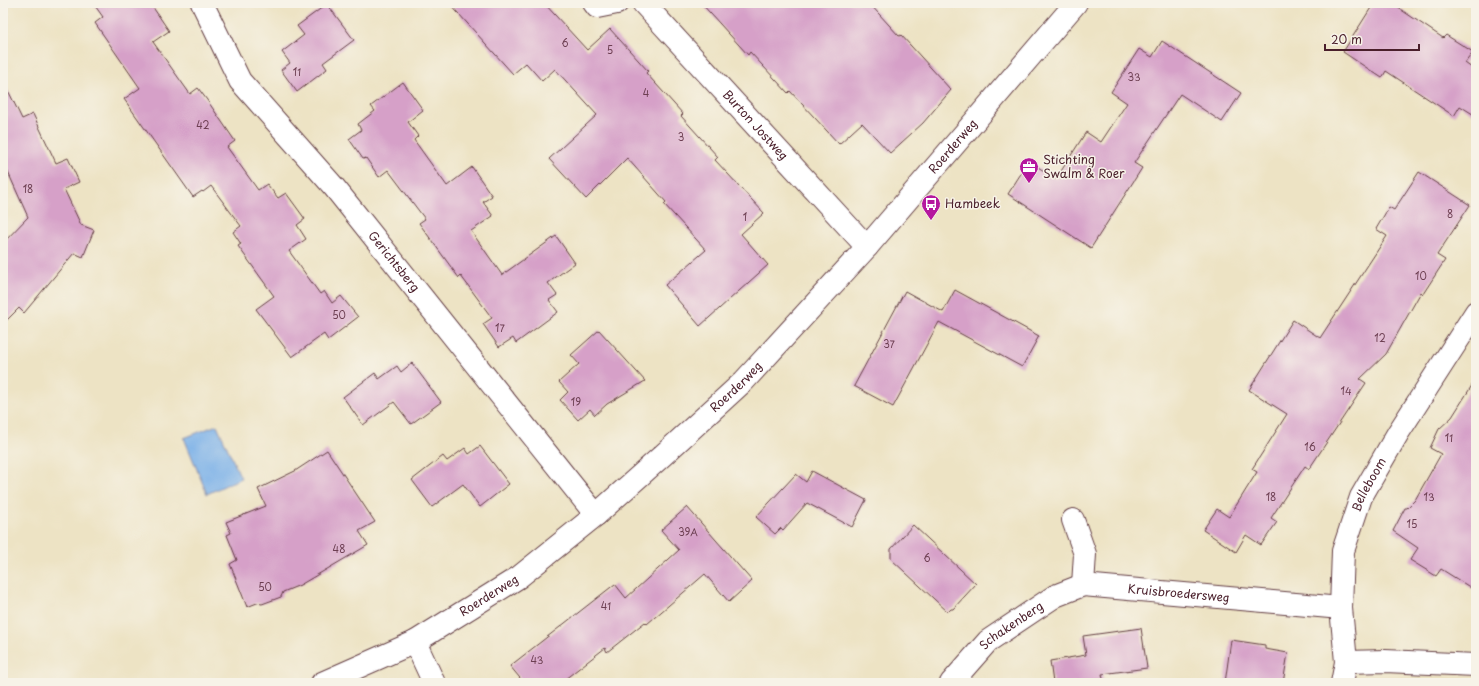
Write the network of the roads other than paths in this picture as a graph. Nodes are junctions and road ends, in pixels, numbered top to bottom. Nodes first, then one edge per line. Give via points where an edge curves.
1 (202, 3) edge
2 (594, 3) edge
3 (617, 3) edge
4 (643, 3) edge
5 (1076, 3) edge
6 (867, 247) junction
7 (1476, 312) edge
8 (596, 515) junction
9 (1073, 520) dead end
10 (1083, 585) junction
11 (1341, 608) junction
12 (415, 642) junction
13 (1346, 662) junction
14 (1476, 665) edge
15 (322, 683) edge
16 (434, 683) edge
17 (951, 683) edge
18 (1342, 683) edge

1 - 8 street, Gerichtsberg via 240,81 334,187
2 - 3 street via 597,7
4 - 6 street, Burton Jostweg
5 - 6 street, Roerderweg
6 - 8 street, Roerderweg via 744,380
7 - 11 street, Belleboom via 1398,433 1361,497 1343,551
8 - 12 street, Roerderweg via 519,577
9 - 10 street via 1086,554
10 - 11 street, Kruisbroedersweg
10 - 17 street, Schakenberg via 1055,596 988,641
11 - 13 street, Belleboom
12 - 15 street, Roerderweg
12 - 16 street
13 - 14 street
13 - 18 street, Belleboom

